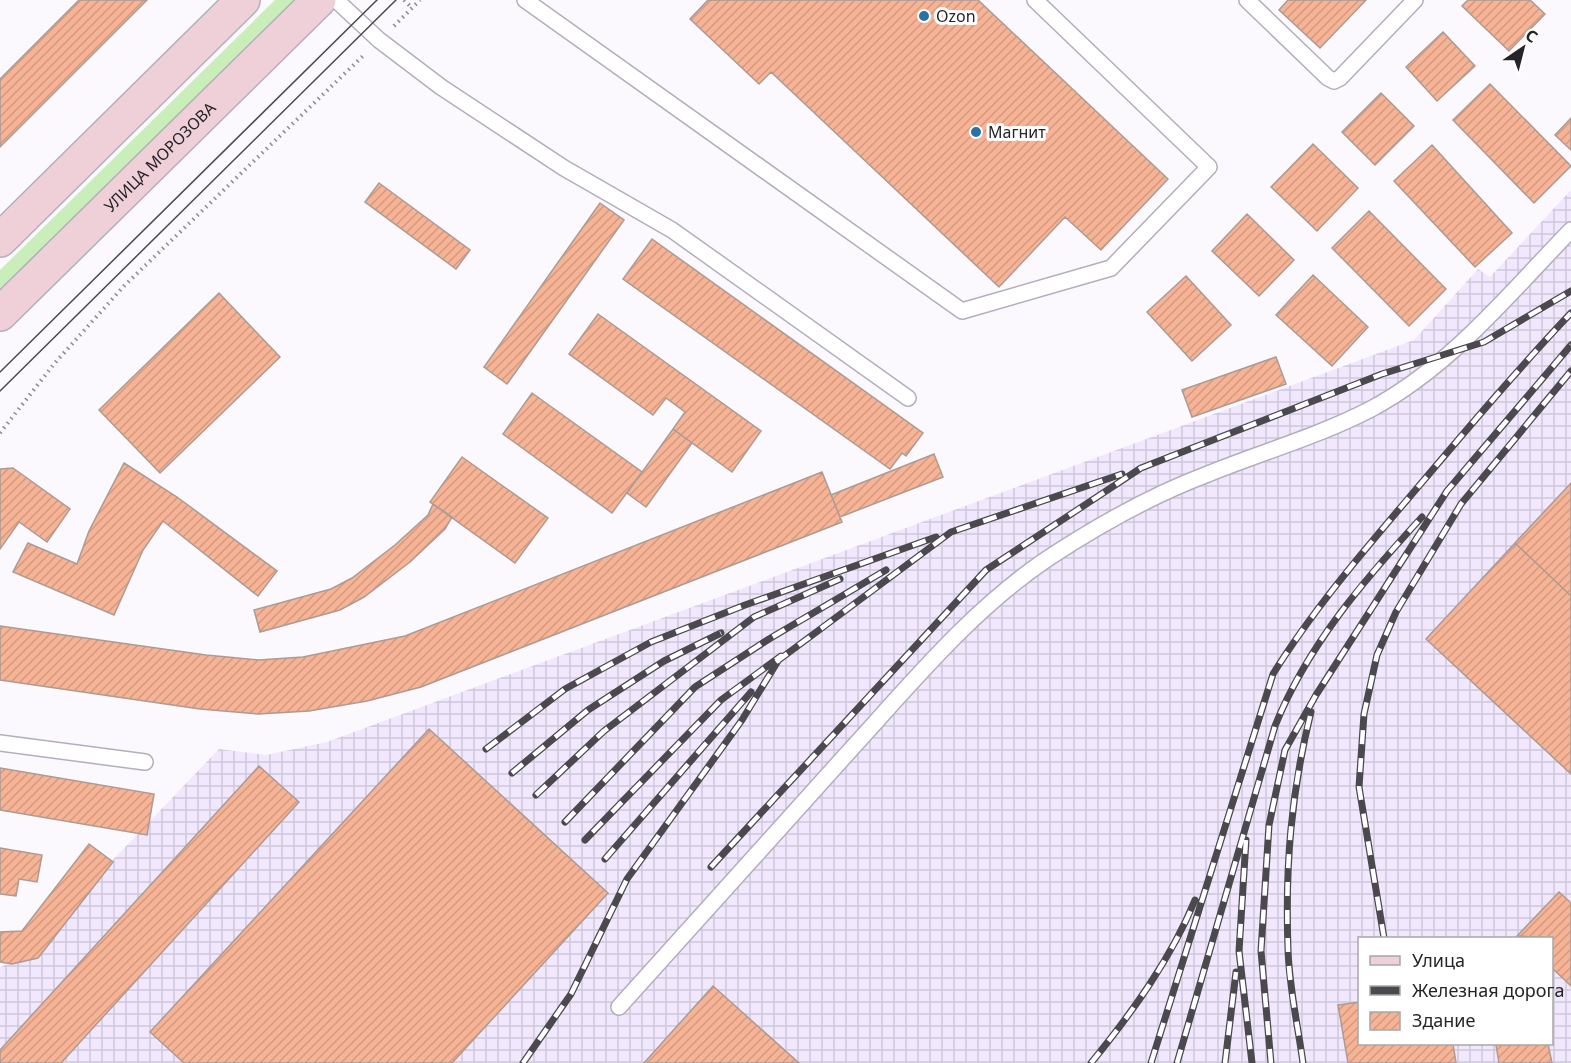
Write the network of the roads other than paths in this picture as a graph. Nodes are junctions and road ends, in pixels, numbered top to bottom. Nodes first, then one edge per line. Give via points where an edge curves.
1 (243, 0) edge
2 (319, 0) edge
3 (336, 0) edge
4 (525, 0) edge
5 (1035, 0) edge
6 (1247, 0) edge
7 (1415, 0) edge
8 (1571, 230) edge
9 (0, 240) edge
10 (0, 314) edge
11 (908, 398) dead end
12 (0, 742) edge
13 (145, 762) dead end
14 (619, 1007) dead end

1 - 9 main road
2 - 10 main road, УЛИЦА МОРОЗОВА
3 - 11 lane via 379,40 441,87 564,168 672,230
4 - 5 lane via 962,311 1111,268 1209,167
6 - 7 lane via 1334,81
8 - 14 lane via 1453,351 1415,382 1328,430 1205,475 1119,516 1047,559 1000,595 938,654
12 - 13 lane

